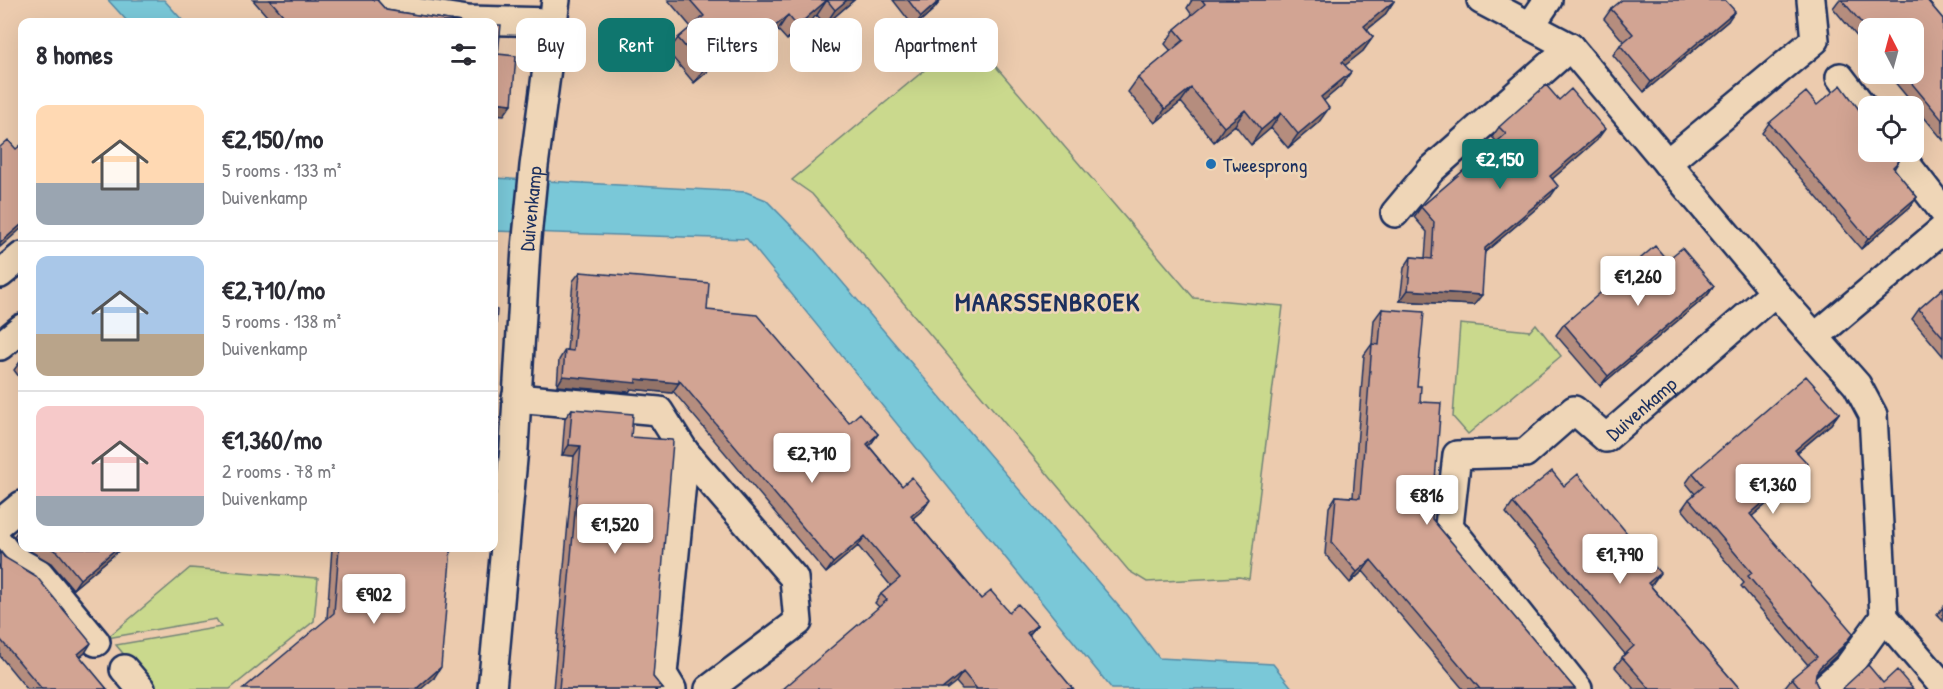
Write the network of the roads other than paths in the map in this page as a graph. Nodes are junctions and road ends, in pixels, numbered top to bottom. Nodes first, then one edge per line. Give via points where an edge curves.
1 (392, 0) edge
2 (1481, 0) edge
3 (1548, 0) edge
4 (1811, 0) edge
5 (554, 11) edge
6 (455, 18) edge
7 (487, 18) edge
8 (1531, 25) junction
9 (1570, 47) junction
10 (1840, 77) dead end
11 (1858, 101) edge
12 (1905, 162) edge
13 (1667, 163) junction
14 (1943, 210) edge
15 (1395, 213) dead end
16 (1943, 229) edge
17 (18, 259) edge
18 (0, 274) edge
19 (1775, 292) junction
20 (18, 331) edge
21 (1815, 337) junction
22 (0, 346) edge
23 (516, 398) junction
24 (504, 447) edge
25 (685, 453) junction
26 (18, 509) edge
27 (0, 523) edge
28 (0, 544) edge
29 (1884, 617) junction
30 (96, 642) dead end
31 (1943, 686) edge
32 (492, 689) edge
33 (672, 689) edge
34 (710, 689) edge
35 (1578, 689) edge
36 (1823, 689) edge

1 - 6 street, Duivenkamp via 402,10
2 - 8 street
3 - 8 street
4 - 13 street via 1815,40
5 - 7 street, Duivenkamp
5 - 23 street, Duivenkamp via 534,166
8 - 9 street
9 - 13 street
9 - 15 street via 1431,170
10 - 11 street
12 - 14 street
13 - 19 street
16 - 21 street
17 - 18 street
19 - 21 street
19 - 35 street, Duivenkamp via 1606,438 1574,410 1525,453 1457,454 1449,526
20 - 22 street
21 - 29 street via 1857,385 1873,415
23 - 24 street, Duivenkamp
23 - 25 street via 659,411
24 - 32 street, Duivenkamp
25 - 33 street via 663,674
25 - 34 street via 794,578 798,622
26 - 27 street
28 - 30 street via 10,557 39,573
29 - 31 street
29 - 36 street via 1848,668

